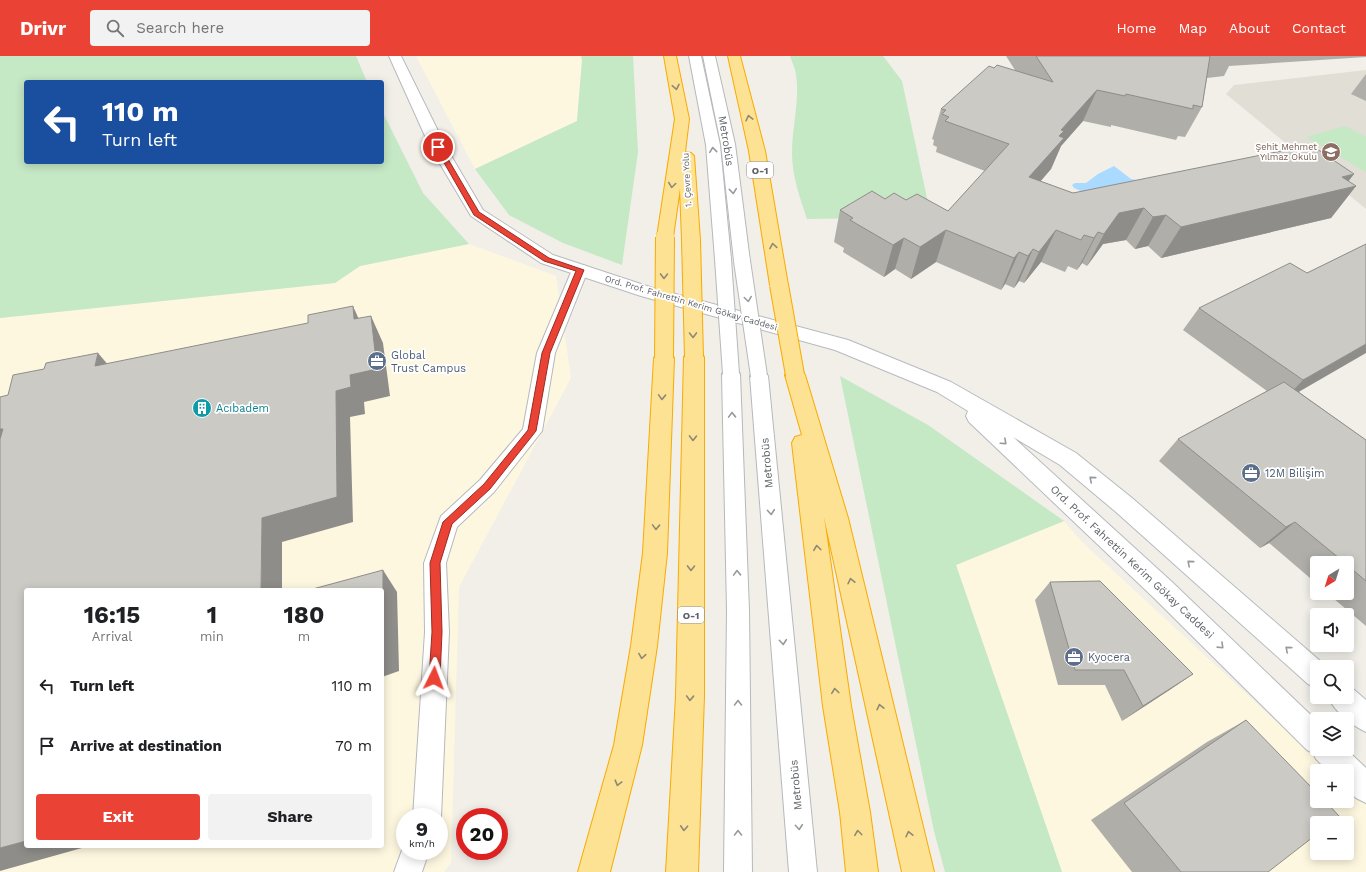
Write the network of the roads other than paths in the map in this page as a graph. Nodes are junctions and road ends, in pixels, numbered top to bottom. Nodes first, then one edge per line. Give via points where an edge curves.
1 (396, 56) edge
2 (670, 56) edge
3 (694, 56) edge
4 (709, 56) edge
5 (734, 56) edge
6 (682, 119) junction
7 (580, 270) junction
8 (795, 375) junction
9 (944, 387) junction
10 (1310, 669) edge
11 (1350, 704) edge
12 (1366, 718) edge
13 (1310, 733) edge
14 (1333, 756) edge
15 (1366, 788) edge
16 (427, 808) edge
17 (412, 860) edge
18 (408, 872) edge
19 (594, 872) edge
20 (682, 872) edge
21 (738, 872) edge
22 (803, 872) edge
23 (862, 872) edge
24 (918, 872) edge

1 - 7 street, Ord. Prof. Fahrettin Kerim Gökay Caddesi via 438,147 477,213 547,259
2 -> 6 highway, O-1
21 -> 3 lane, Metrobüs, bridge via 738,610 731,374 713,145
4 -> 22 lane, Metrobüs, bridge via 728,144 759,376
8 -> 5 highway, O-1, bridge via 757,151
6 -> 19 highway, bridge via 665,237 664,358 655,552 644,646 628,744
6 -> 20 highway, 1. Çevre Yolu / O-1, bridge via 691,240 694,357 690,696
7 - 9 street, Ord. Prof. Fahrettin Kerim Gökay Caddesi via 647,292 841,345
7 - 16 lane via 546,353 532,431 487,486 448,522 435,563 437,632
23 -> 8 highway, O-1 via 855,812 837,706
24 -> 8 highway via 836,518
10 -> 9 street, Ord. Prof. Fahrettin Kerim Gökay Caddesi via 1130,510 1068,459
9 -> 13 street, Ord. Prof. Fahrettin Kerim Gökay Caddesi via 1158,585
11 - 12 street
14 - 15 street
17 - 18 lane

